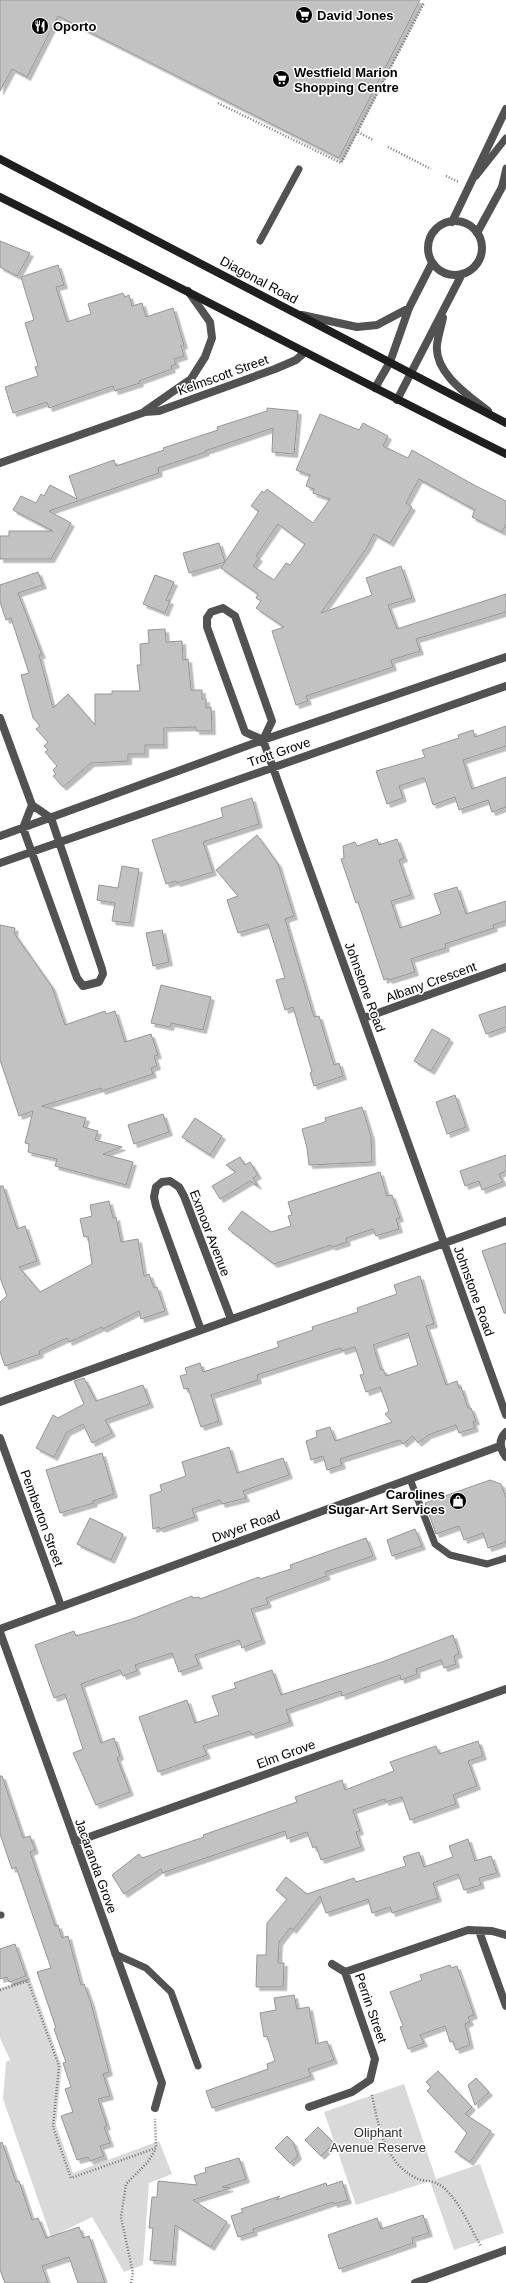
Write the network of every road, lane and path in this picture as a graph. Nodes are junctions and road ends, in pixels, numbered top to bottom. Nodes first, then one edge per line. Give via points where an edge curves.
1 (424, 4) dead end
2 (218, 103) dead end
3 (506, 109) edge
4 (358, 132) junction
5 (506, 138) edge
6 (373, 140) dead end
7 (388, 147) dead end
8 (0, 158) edge
9 (506, 168) edge
10 (299, 169) dead end
11 (432, 169) dead end
12 (446, 176) dead end
13 (506, 180) edge
14 (471, 182) junction
15 (461, 183) dead end
16 (501, 190) junction
17 (0, 198) edge
18 (452, 222) junction
19 (477, 233) junction
20 (260, 241) dead end
21 (432, 263) junction
22 (462, 274) junction
23 (188, 291) junction
24 (445, 307) junction
25 (410, 308) junction
26 (297, 314) junction
27 (305, 352) junction
28 (390, 362) junction
29 (411, 373) junction
30 (375, 388) junction
31 (397, 400) junction
32 (145, 412) junction
33 (493, 416) junction
34 (506, 422) edge
35 (506, 454) edge
36 (0, 464) edge
37 (506, 657) edge
38 (506, 686) edge
39 (0, 718) edge
40 (263, 740) junction
41 (273, 767) junction
42 (32, 805) junction
43 (51, 818) junction
44 (23, 828) junction
45 (0, 836) edge
46 (60, 842) junction
47 (32, 851) junction
48 (0, 863) edge
49 (506, 967) edge
50 (364, 1018) junction
51 (506, 1221) edge
52 (444, 1243) junction
53 (230, 1319) junction
54 (201, 1330) junction
55 (0, 1402) edge
56 (506, 1415) edge
57 (506, 1432) edge
58 (0, 1438) edge
59 (500, 1446) junction
60 (506, 1456) edge
61 (410, 1479) junction
62 (506, 1558) edge
63 (61, 1606) junction
64 (0, 1631) edge
65 (506, 1689) edge
66 (75, 1842) junction
67 (479, 1931) junction
68 (506, 1935) edge
69 (115, 1954) junction
70 (332, 1964) dead end
71 (344, 1972) junction
72 (0, 1990) edge
73 (506, 2006) edge
74 (198, 2066) dead end
75 (372, 2095) dead end
76 (309, 2107) dead end
77 (155, 2108) joint
78 (156, 2148) junction
79 (506, 2250) edge
80 (487, 2257) junction
81 (131, 2283) edge
82 (415, 2283) edge

1 - 4 path
2 - 4 path via 341,163
3 - 14 street
4 - 6 path
5 - 14 lane
7 - 11 path
8 - 26 main road, Diagonal Road
9 - 16 lane
10 - 20 lane
12 - 15 path
13 - 16 street
14 - 18 street
16 - 19 street
17 - 23 main road
18 - 19 street via 466,224
18 - 21 street via 437,229 432,235 428,249
19 - 22 street via 481,242 479,259 469,271
21 - 22 street via 445,273
21 - 25 street
22 - 24 street
23 - 27 main road
23 - 32 street, Kelmscott Street via 210,322 212,338 205,357 191,379
24 - 29 street
24 - 33 street via 437,346 438,357 445,372 456,384
25 - 26 street via 378,325 357,327
25 - 28 street
26 - 28 main road, Diagonal Road
27 - 30 main road
27 - 32 street, Kelmscott Street via 296,360 275,369 159,411
28 - 29 main road, Diagonal Road
28 - 30 street
29 - 31 street
29 - 33 main road, Diagonal Road
30 - 31 main road
31 - 35 main road
32 - 36 street, Kelmscott Street
33 - 34 main road, Diagonal Road
37 - 40 street, Trott Grove
38 - 41 street, Trott Grove
39 - 42 street
40 - 40 street, Trott Grove via 245,732 207,627 207,618 211,612 224,608 235,616 272,721
40 - 41 street, Johnstone Road
40 - 43 street, Trott Grove
41 - 46 street, Trott Grove
41 - 50 street, Johnstone Road
42 - 43 street
42 - 44 street
43 - 44 street, Trott Grove
43 - 46 street
44 - 45 street, Trott Grove
44 - 47 street
46 - 47 street, Trott Grove
46 - 47 street via 102,969 102,980 93,984 83,986 79,983
47 - 48 street, Trott Grove
49 - 50 street, Albany Crescent
50 - 52 street, Johnstone Road
51 - 52 street, Johnstone Road
52 - 53 street
52 - 56 street, Johnstone Road
53 - 54 street
53 - 54 street, Exmoor Avenue via 184,1196 179,1187 170,1181 162,1182 156,1187 156,1206
54 - 55 street
57 - 59 street
58 - 63 street, Pemberton Street
59 - 60 street
59 - 61 street, Dwyer Road
61 - 62 lane via 435,1544 450,1554 487,1564
61 - 63 street, Dwyer Road
63 - 64 street, Dwyer Road
64 - 66 street, Jacaranda Grove
65 - 66 street, Elm Grove
66 - 69 street, Jacaranda Grove
67 - 68 street, Perrin Street
67 - 71 street, Perrin Street via 468,1930
67 - 73 street
69 - 74 lane via 146,1968 171,1992
69 - 77 street, Jacaranda Grove via 162,2083
70 - 71 street
71 - 76 street, Perrin Street via 375,2059 370,2080 352,2092
72 - 78 path via 28,1980 59,2066 53,2127 71,2178
75 - 80 path via 378,2124 395,2164 415,2178 434,2180 447,2190
77 - 78 path
78 - 81 path via 147,2163 126,2184 121,2217 134,2272
79 - 80 street
80 - 82 street

